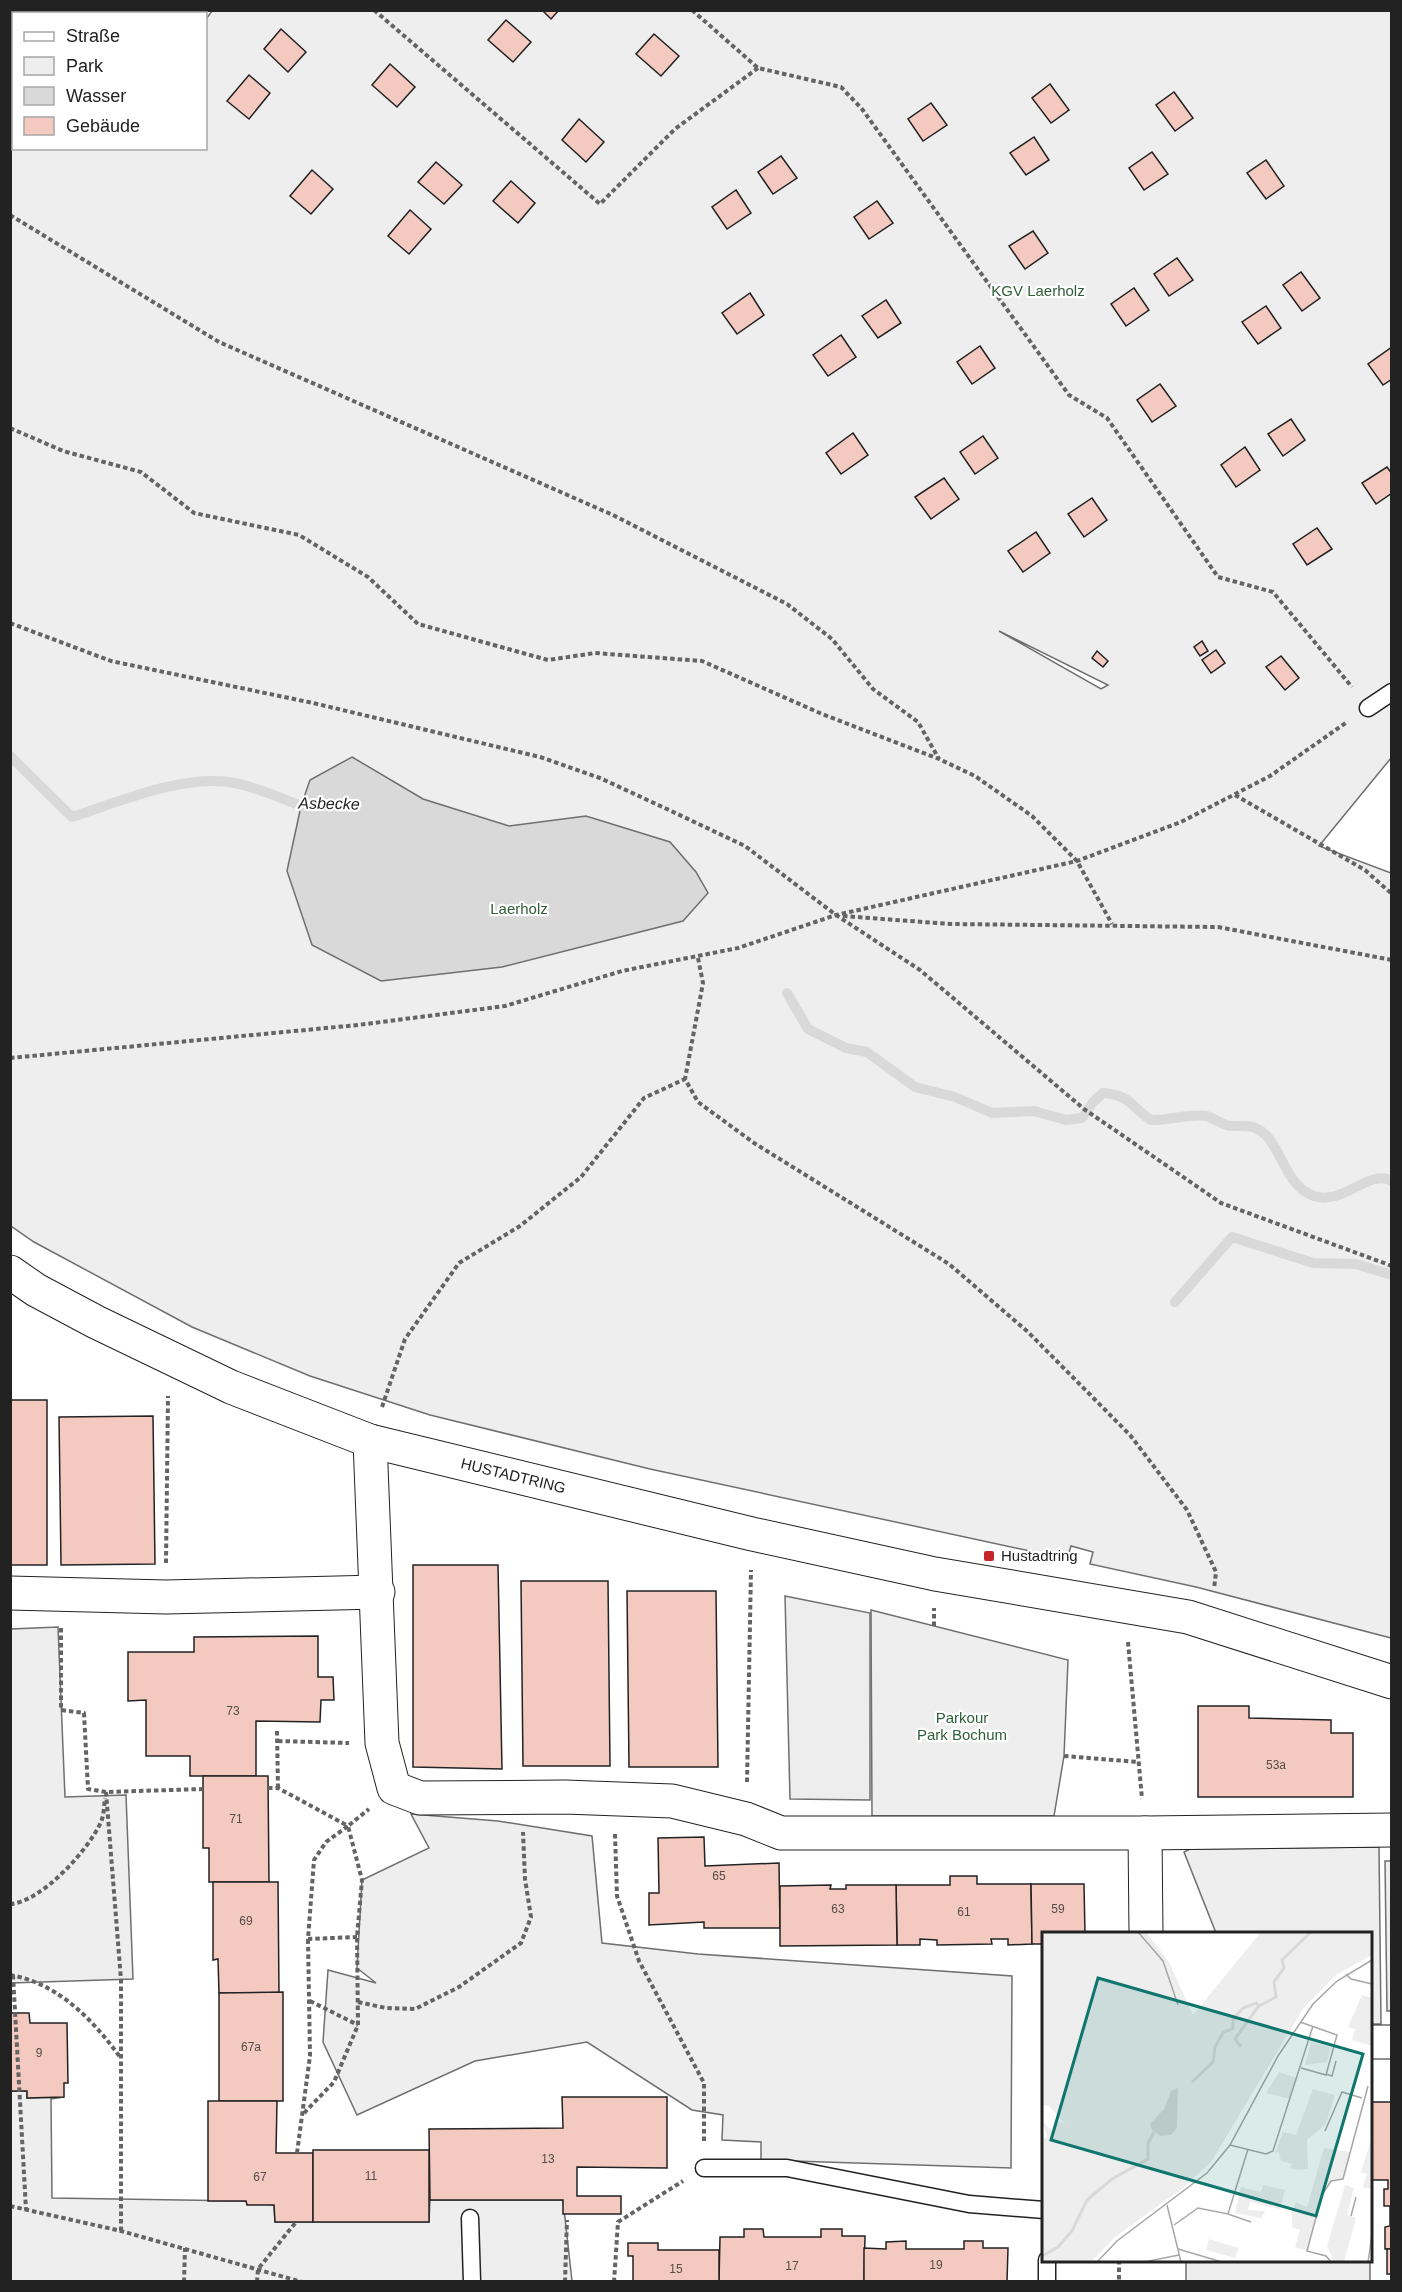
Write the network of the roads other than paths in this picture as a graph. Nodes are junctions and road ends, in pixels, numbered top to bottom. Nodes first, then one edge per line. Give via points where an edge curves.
1 (1392, 692) edge
2 (1368, 708) road end
3 (10, 1272) edge
4 (370, 1440) junction
5 (378, 1592) junction
6 (10, 1593) edge
7 (1392, 1682) edge
8 (1392, 1830) edge
9 (1145, 1833) junction
10 (1146, 1932) edge
11 (1372, 2042) edge
12 (1392, 2042) edge
13 (704, 2168) road end
14 (1042, 2210) edge
15 (470, 2218) dead end
16 (1047, 2262) edge
17 (472, 2282) edge
18 (1047, 2282) edge

1 - 2 lane
3 - 4 street, HUSTADTRING via 36,1290 231,1387
4 - 5 street
4 - 7 street, HUSTADTRING via 752,1534 935,1574 1188,1617
5 - 6 street via 166,1597
5 - 9 street via 382,1743 394,1788 420,1798 672,1801 746,1818 781,1833
8 - 9 street
9 - 10 street
11 - 12 street
13 - 14 lane via 787,2168 969,2204
15 - 17 lane
16 - 18 lane

